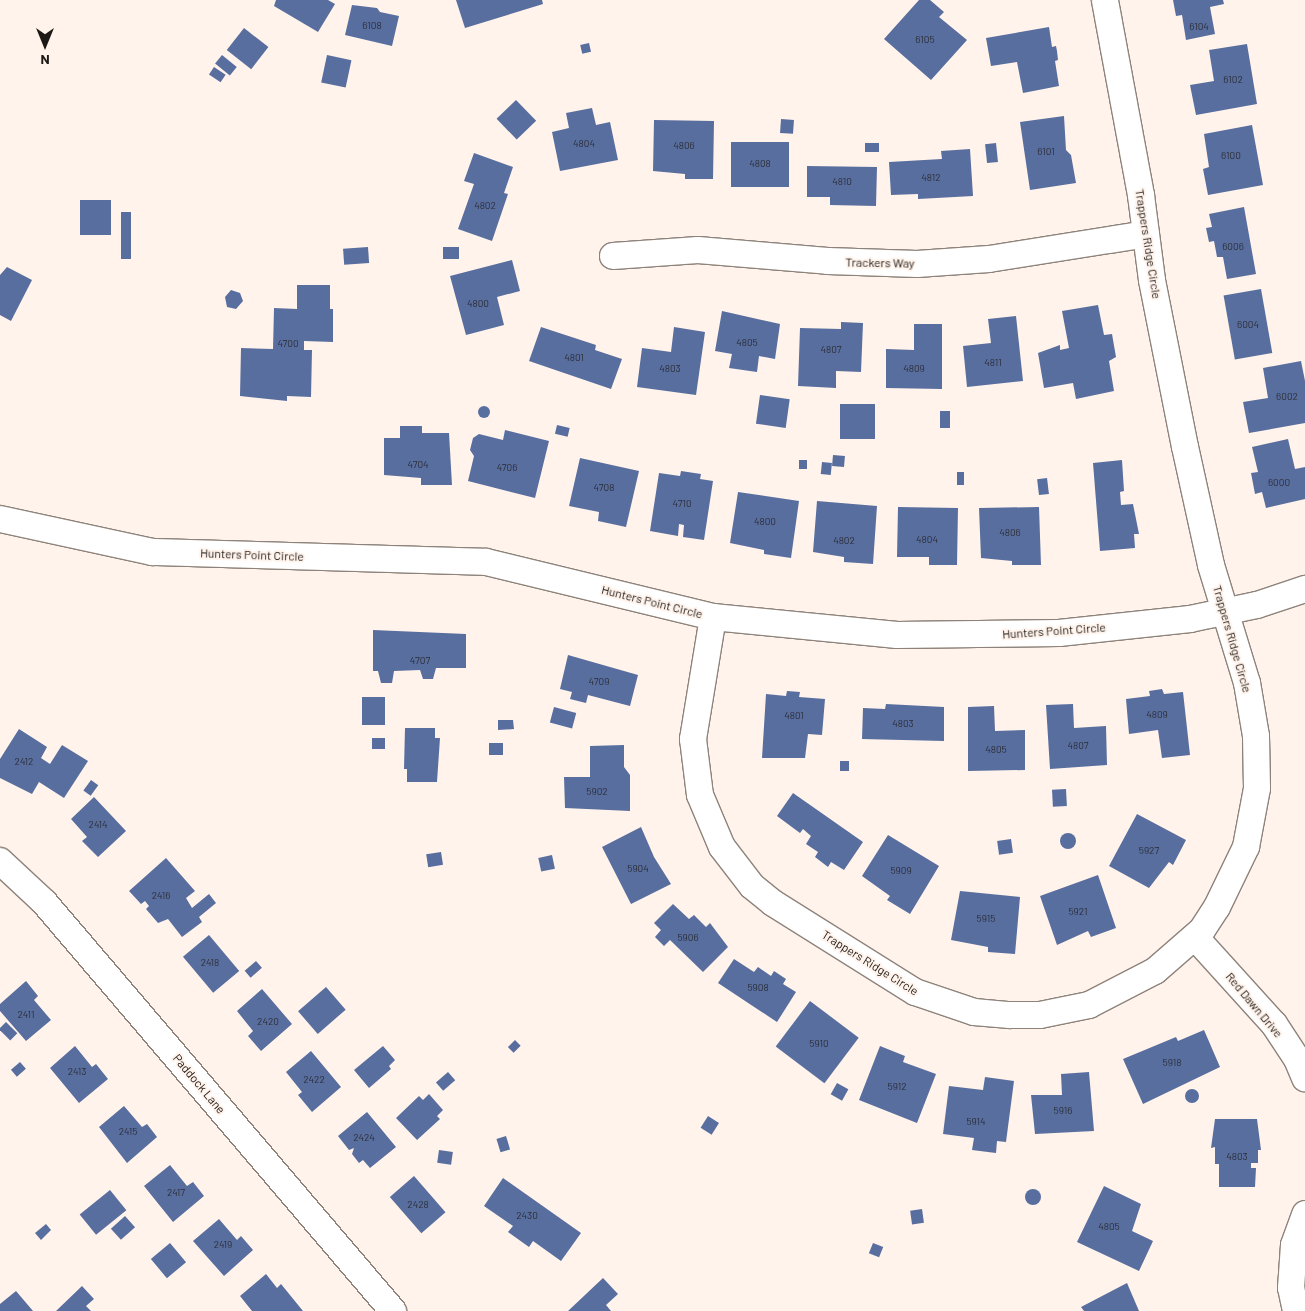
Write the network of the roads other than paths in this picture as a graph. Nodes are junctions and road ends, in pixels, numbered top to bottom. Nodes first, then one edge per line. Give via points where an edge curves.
1 (1105, 0) edge
2 (1146, 234) junction
3 (613, 256) dead end
4 (0, 519) edge
5 (1305, 589) edge
6 (1225, 612) junction
7 (713, 617) junction
8 (0, 861) edge
9 (1195, 937) junction
10 (1305, 1078) edge
11 (1305, 1214) edge
12 (393, 1311) edge
13 (1296, 1311) edge

1 - 2 street, Trappers Ridge Circle
2 - 3 street, Trackers Way via 989,259 917,264 828,261 698,250
2 - 6 street, Trappers Ridge Circle via 1185,447
4 - 7 street, Hunters Point Circle via 152,552 486,562
5 - 6 street, Hunters Point Circle
6 - 7 street, Hunters Point Circle via 1190,619 1059,633 954,636 850,632
6 - 9 street, Trappers Ridge Circle via 1246,683 1256,736 1258,788 1246,846 1217,907
7 - 9 street, Trappers Ridge Circle via 693,739 700,796 722,847 752,886 773,903 915,992 974,1012 1001,1015 1040,1015 1089,1005 1155,971
8 - 12 street, Paddock Lane via 44,902
9 - 10 street, Red Dawn Drive via 1274,1024 1297,1059
11 - 13 street via 1294,1245 1290,1288

